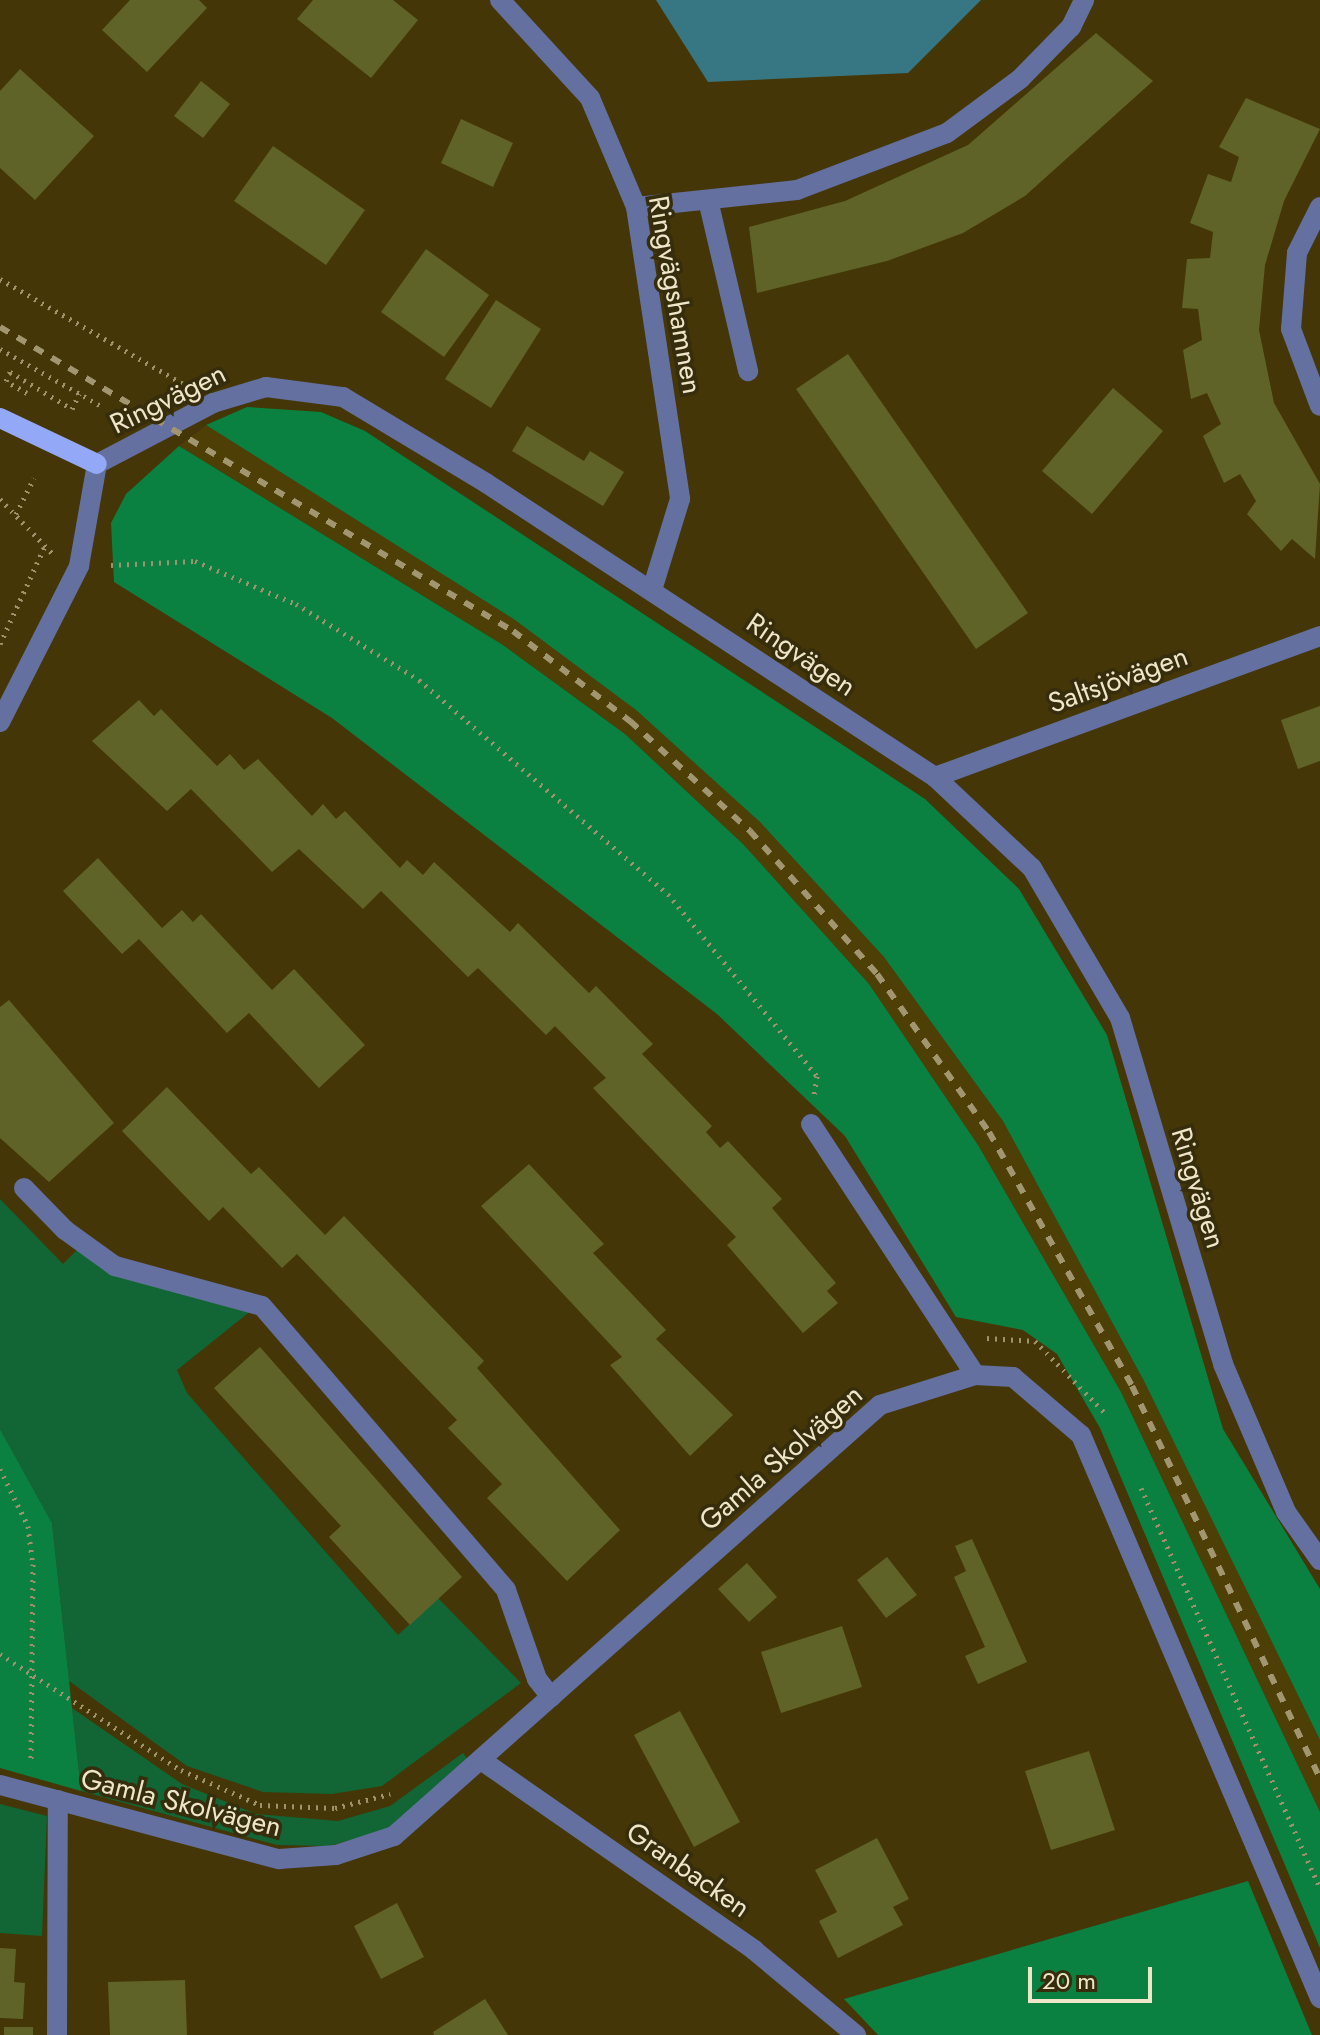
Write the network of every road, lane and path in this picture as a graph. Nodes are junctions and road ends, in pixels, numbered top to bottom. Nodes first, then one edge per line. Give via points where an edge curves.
1 (500, 0) edge
2 (1084, 0) edge
3 (708, 200) junction
4 (636, 207) junction
5 (1320, 207) edge
6 (0, 279) edge
7 (0, 349) edge
8 (748, 371) dead end
9 (190, 388) dead end
10 (79, 394) junction
11 (101, 406) dead end
12 (1320, 406) edge
13 (67, 415) dead end
14 (0, 418) edge
15 (97, 464) junction
16 (34, 478) dead end
17 (0, 499) edge
18 (16, 514) junction
19 (44, 548) junction
20 (79, 566) junction
21 (652, 590) junction
22 (1320, 636) edge
23 (0, 644) edge
24 (0, 722) edge
25 (935, 777) junction
26 (811, 1124) joint
27 (24, 1188) dead end
28 (975, 1375) junction
29 (0, 1469) edge
30 (1320, 1560) edge
31 (551, 1697) junction
32 (481, 1760) junction
33 (0, 1785) edge
34 (30, 1793) junction
35 (58, 1800) junction
36 (1320, 1998) edge
37 (57, 2035) edge
38 (856, 2035) edge

1 - 4 street, Ringvägshamnen via 590,98
2 - 3 street via 1071,27 1020,79 947,133 847,176
3 - 4 street
3 - 8 street
4 - 21 street, Ringvägshamnen via 680,499
5 - 12 street via 1297,253 1291,329
6 - 9 path
7 - 10 path
10 - 11 path
10 - 13 path via 72,409 10,372 6,381
14 - 15 main road
15 - 20 street, Ringvägen
15 - 21 street, Ringvägen via 213,403 266,387 343,397
16 - 18 path
17 - 18 path
18 - 19 path
19 - 20 path
19 - 23 path
20 - 24 street, Ringvägen
20 - 26 path via 195,561 296,604 419,680 668,894 817,1076
21 - 25 street, Ringvägen
22 - 25 street, Saltsjövägen
25 - 30 street, Ringvägen via 1032,868 1120,1018 1223,1364 1286,1512
26 - 28 street
27 - 31 street via 65,1230 115,1266 262,1306 506,1590 537,1679
28 - 31 street, Gamla Skolvägen via 880,1405
28 - 36 street, Gamla Skolvägen via 1013,1377 1081,1435
29 - 34 path via 28,1526 33,1564
31 - 32 street, Gamla Skolvägen
32 - 35 street, Gamla Skolvägen via 394,1836 336,1855 279,1859
32 - 38 street, Granbacken via 754,1950
33 - 34 street, Gamla Skolvägen
34 - 35 street, Gamla Skolvägen
35 - 37 street

